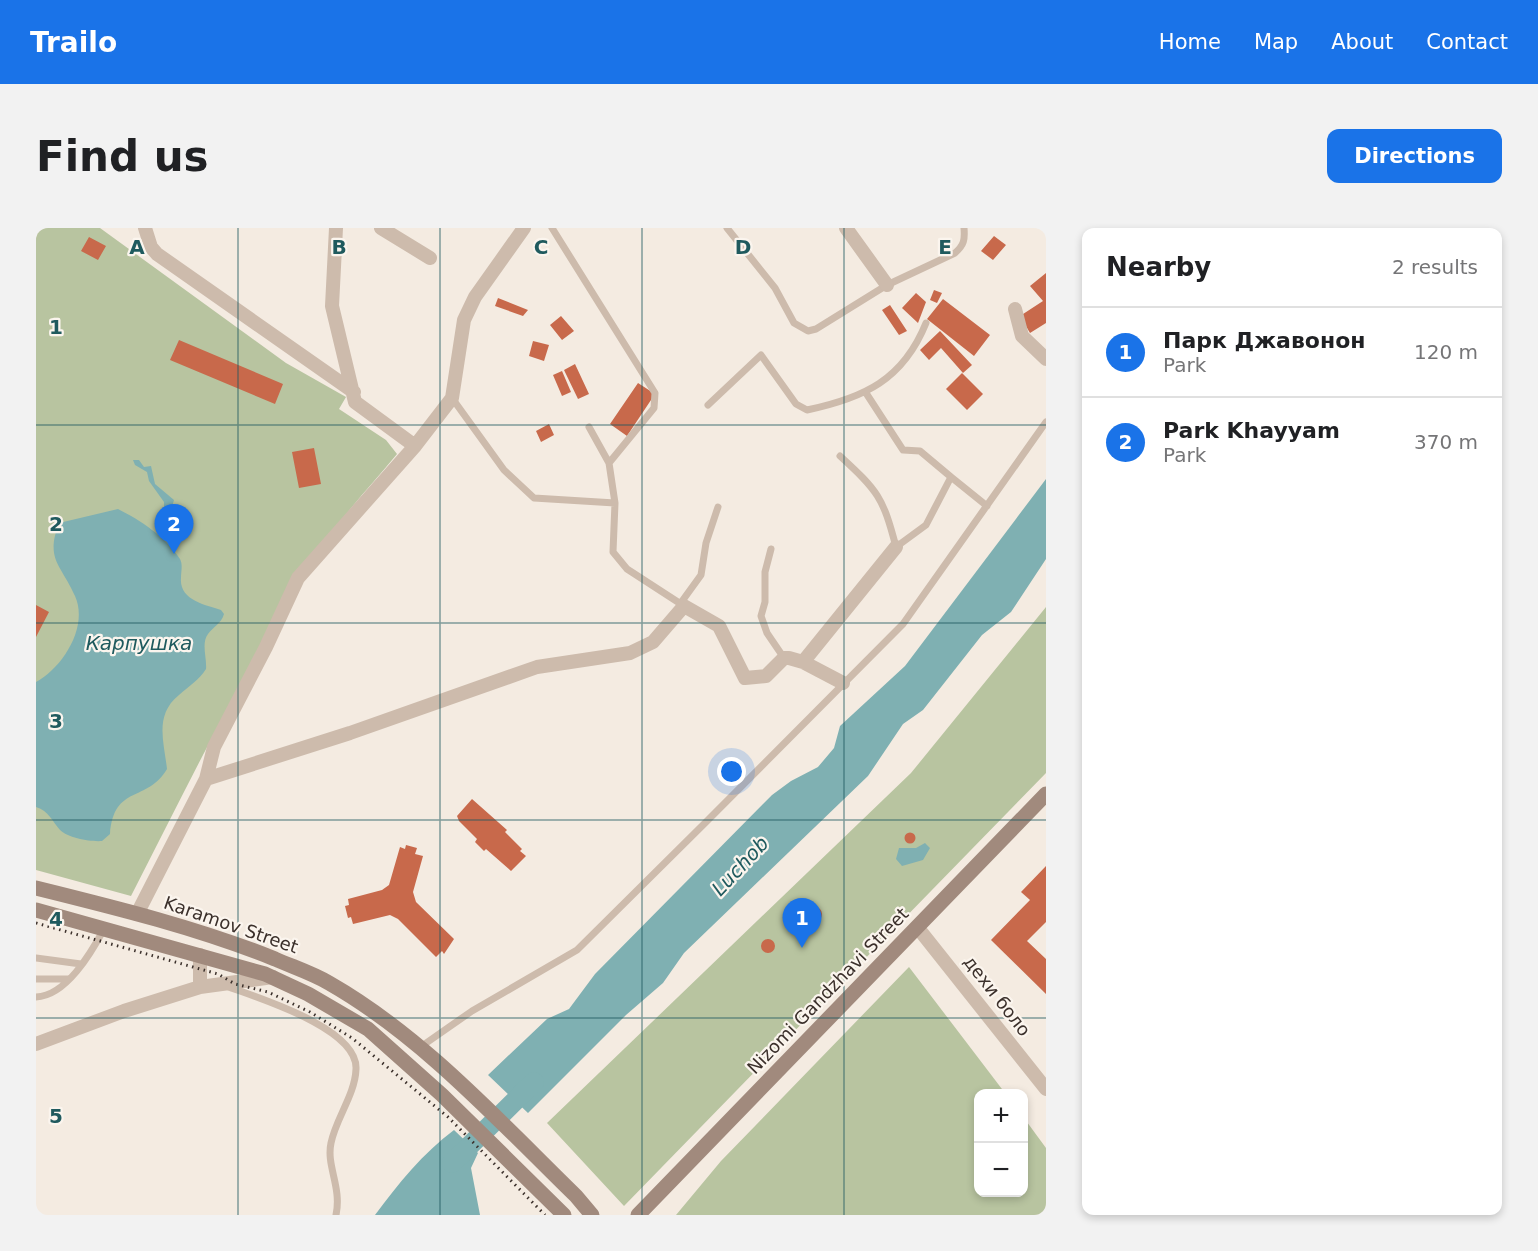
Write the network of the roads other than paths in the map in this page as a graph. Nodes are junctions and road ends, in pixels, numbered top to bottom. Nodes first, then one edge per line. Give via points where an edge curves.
1 (145, 228) edge
2 (336, 228) edge
3 (381, 228) edge
4 (524, 228) edge
5 (552, 228) edge
6 (728, 228) edge
7 (846, 228) edge
8 (964, 228) edge
9 (430, 258) dead end
10 (887, 285) junction
11 (1015, 309) dead end
12 (926, 323) dead end
13 (1046, 359) edge
14 (354, 392) junction
15 (866, 393) junction
16 (452, 398) junction
17 (708, 405) dead end
18 (1046, 422) edge
19 (589, 427) dead end
20 (415, 446) junction
21 (840, 456) dead end
22 (609, 464) junction
23 (951, 477) junction
24 (615, 503) junction
25 (987, 506) junction
26 (718, 507) dead end
27 (896, 547) junction
28 (771, 549) dead end
29 (682, 605) junction
30 (784, 658) junction
31 (803, 662) junction
32 (843, 683) junction
33 (206, 779) junction
34 (1046, 794) edge
35 (36, 888) edge
36 (36, 910) edge
37 (137, 914) junction
38 (918, 928) junction
39 (104, 929) junction
40 (200, 955) junction
41 (36, 958) edge
42 (81, 964) junction
43 (273, 977) junction
44 (36, 979) edge
45 (68, 979) junction
46 (221, 984) junction
47 (200, 987) junction
48 (36, 997) edge
49 (36, 1044) edge
50 (419, 1048) junction
51 (1046, 1089) edge
52 (336, 1215) edge
53 (564, 1215) edge
54 (592, 1215) edge
55 (638, 1215) edge

1 - 14 street via 157,254
2 - 14 street via 333,306
3 - 9 street
4 - 16 street via 475,297 464,320
5 - 22 lane via 655,393 654,408
6 - 10 lane via 775,288 794,323 808,331
7 - 10 street
8 - 10 lane via 962,247 955,253
11 - 13 street via 1022,336
12 - 15 lane via 902,364
14 - 20 street via 355,402
15 - 17 lane via 807,410 796,404 760,355
15 - 23 lane via 903,450 920,451
16 - 20 street
16 - 24 lane via 504,470 534,498
18 - 25 lane
19 - 22 lane
20 - 33 street via 298,578 214,747
21 - 27 lane via 875,490 887,511
22 - 24 lane
23 - 25 lane
23 - 27 lane via 926,525
24 - 29 lane via 613,552 618,560
25 - 32 lane via 903,624
26 - 29 lane via 701,575
27 - 31 street
28 - 30 lane via 760,616
29 - 30 street via 719,626 745,678 766,676
29 - 33 street via 653,642 630,653 537,667
30 - 31 street
31 - 32 street
32 - 50 lane via 577,950 472,1011
33 - 37 street
34 - 38 main road, Nizomi Gandzhavi Street
35 - 37 main road, Karamov Street
36 - 39 main road, Karamov Street
37 - 50 main road, Karamov Street via 237,944 327,982
38 - 51 street, дехи боло
38 - 55 main road, Nizomi Gandzhavi Street
39 - 40 main road, Karamov Street
39 - 42 lane
40 - 43 main road, Karamov Street
40 - 47 street
41 - 42 lane
42 - 45 lane
43 - 46 street
43 - 53 main road, Karamov Street via 369,1029
44 - 45 lane
45 - 48 lane via 50,996
46 - 47 street
46 - 52 lane via 318,1025 342,1040 351,1051 357,1067 354,1082 331,1142 339,1201
47 - 49 street
50 - 54 main road, Karamov Street via 516,1137

